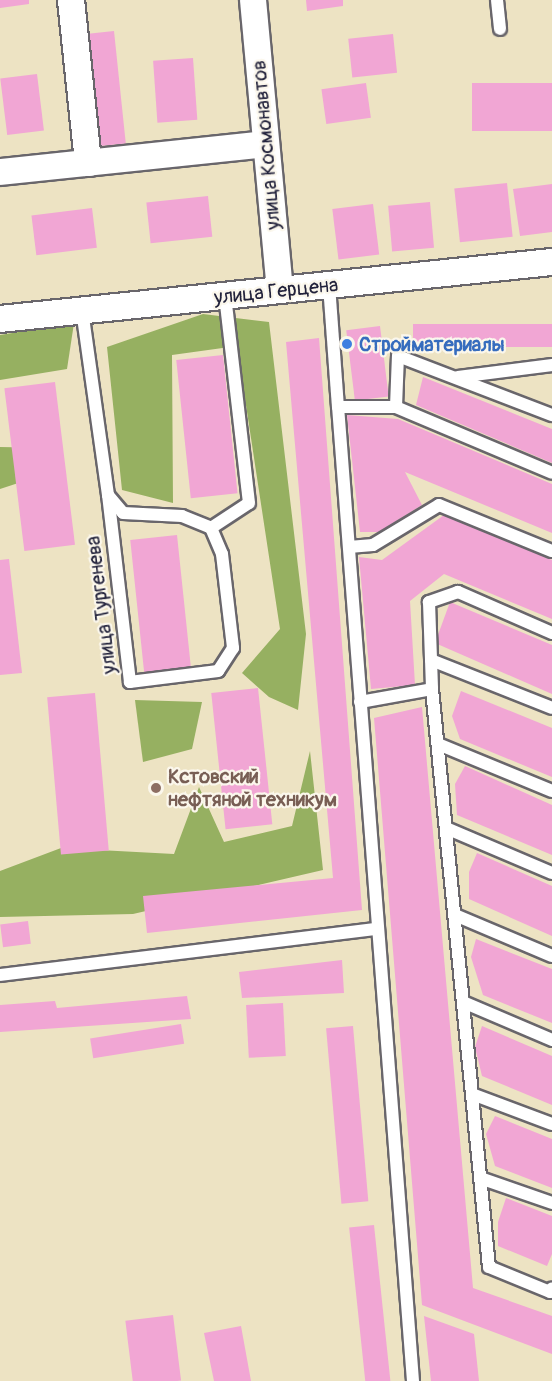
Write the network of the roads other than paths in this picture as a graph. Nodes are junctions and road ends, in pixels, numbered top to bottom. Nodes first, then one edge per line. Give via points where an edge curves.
1 (71, 0) edge
2 (253, 0) edge
3 (497, 0) edge
4 (500, 29) dead end
5 (266, 144) junction
6 (88, 163) junction
7 (0, 172) edge
8 (552, 262) edge
9 (329, 285) junction
10 (280, 291) junction
11 (225, 296) junction
12 (82, 310) junction
13 (0, 319) edge
14 (552, 364) edge
15 (456, 377) junction
16 (338, 406) junction
17 (396, 407) junction
18 (552, 415) edge
19 (552, 473) edge
20 (108, 495) junction
21 (211, 528) junction
22 (349, 547) junction
23 (552, 551) edge
24 (552, 633) edge
25 (431, 660) junction
26 (432, 689) junction
27 (360, 702) junction
28 (552, 708) edge
29 (438, 744) junction
30 (552, 791) edge
31 (446, 828) junction
32 (552, 873) edge
33 (455, 915) junction
34 (377, 929) junction
35 (552, 956) edge
36 (0, 975) edge
37 (463, 1002) junction
38 (552, 1040) edge
39 (472, 1094) junction
40 (552, 1124) edge
41 (480, 1178) junction
42 (552, 1203) edge
43 (552, 1288) edge
44 (413, 1381) edge

1 - 6 street
2 - 5 street, улица Космонавтов
3 - 4 lane
5 - 6 street
5 - 10 street, улица Космонавтов
6 - 7 street
8 - 9 street, улица Герцена
9 - 10 street, улица Герцена
9 - 16 lane
10 - 11 street, улица Герцена
11 - 12 street, улица Герцена
11 - 21 lane via 249,503
12 - 13 street, улица Герцена
12 - 20 lane, улица Тургенева
14 - 15 lane
15 - 17 lane via 398,357
15 - 18 lane
16 - 17 lane
16 - 22 lane
17 - 19 lane
20 - 21 lane, улица Тургенева via 123,513 182,516
20 - 21 lane, улица Тургенева via 130,682 218,671 233,648 222,554
22 - 23 lane via 373,545 439,505
22 - 27 lane
24 - 25 lane via 458,592 429,602
25 - 26 lane
25 - 28 lane
26 - 27 lane
26 - 29 lane
27 - 34 lane
29 - 30 lane
29 - 31 lane
31 - 32 lane
31 - 33 lane
33 - 35 lane
33 - 37 lane
34 - 36 lane
34 - 44 lane
37 - 38 lane
37 - 39 lane
39 - 40 lane
39 - 41 lane
41 - 42 lane
41 - 43 lane via 489,1267 550,1292

